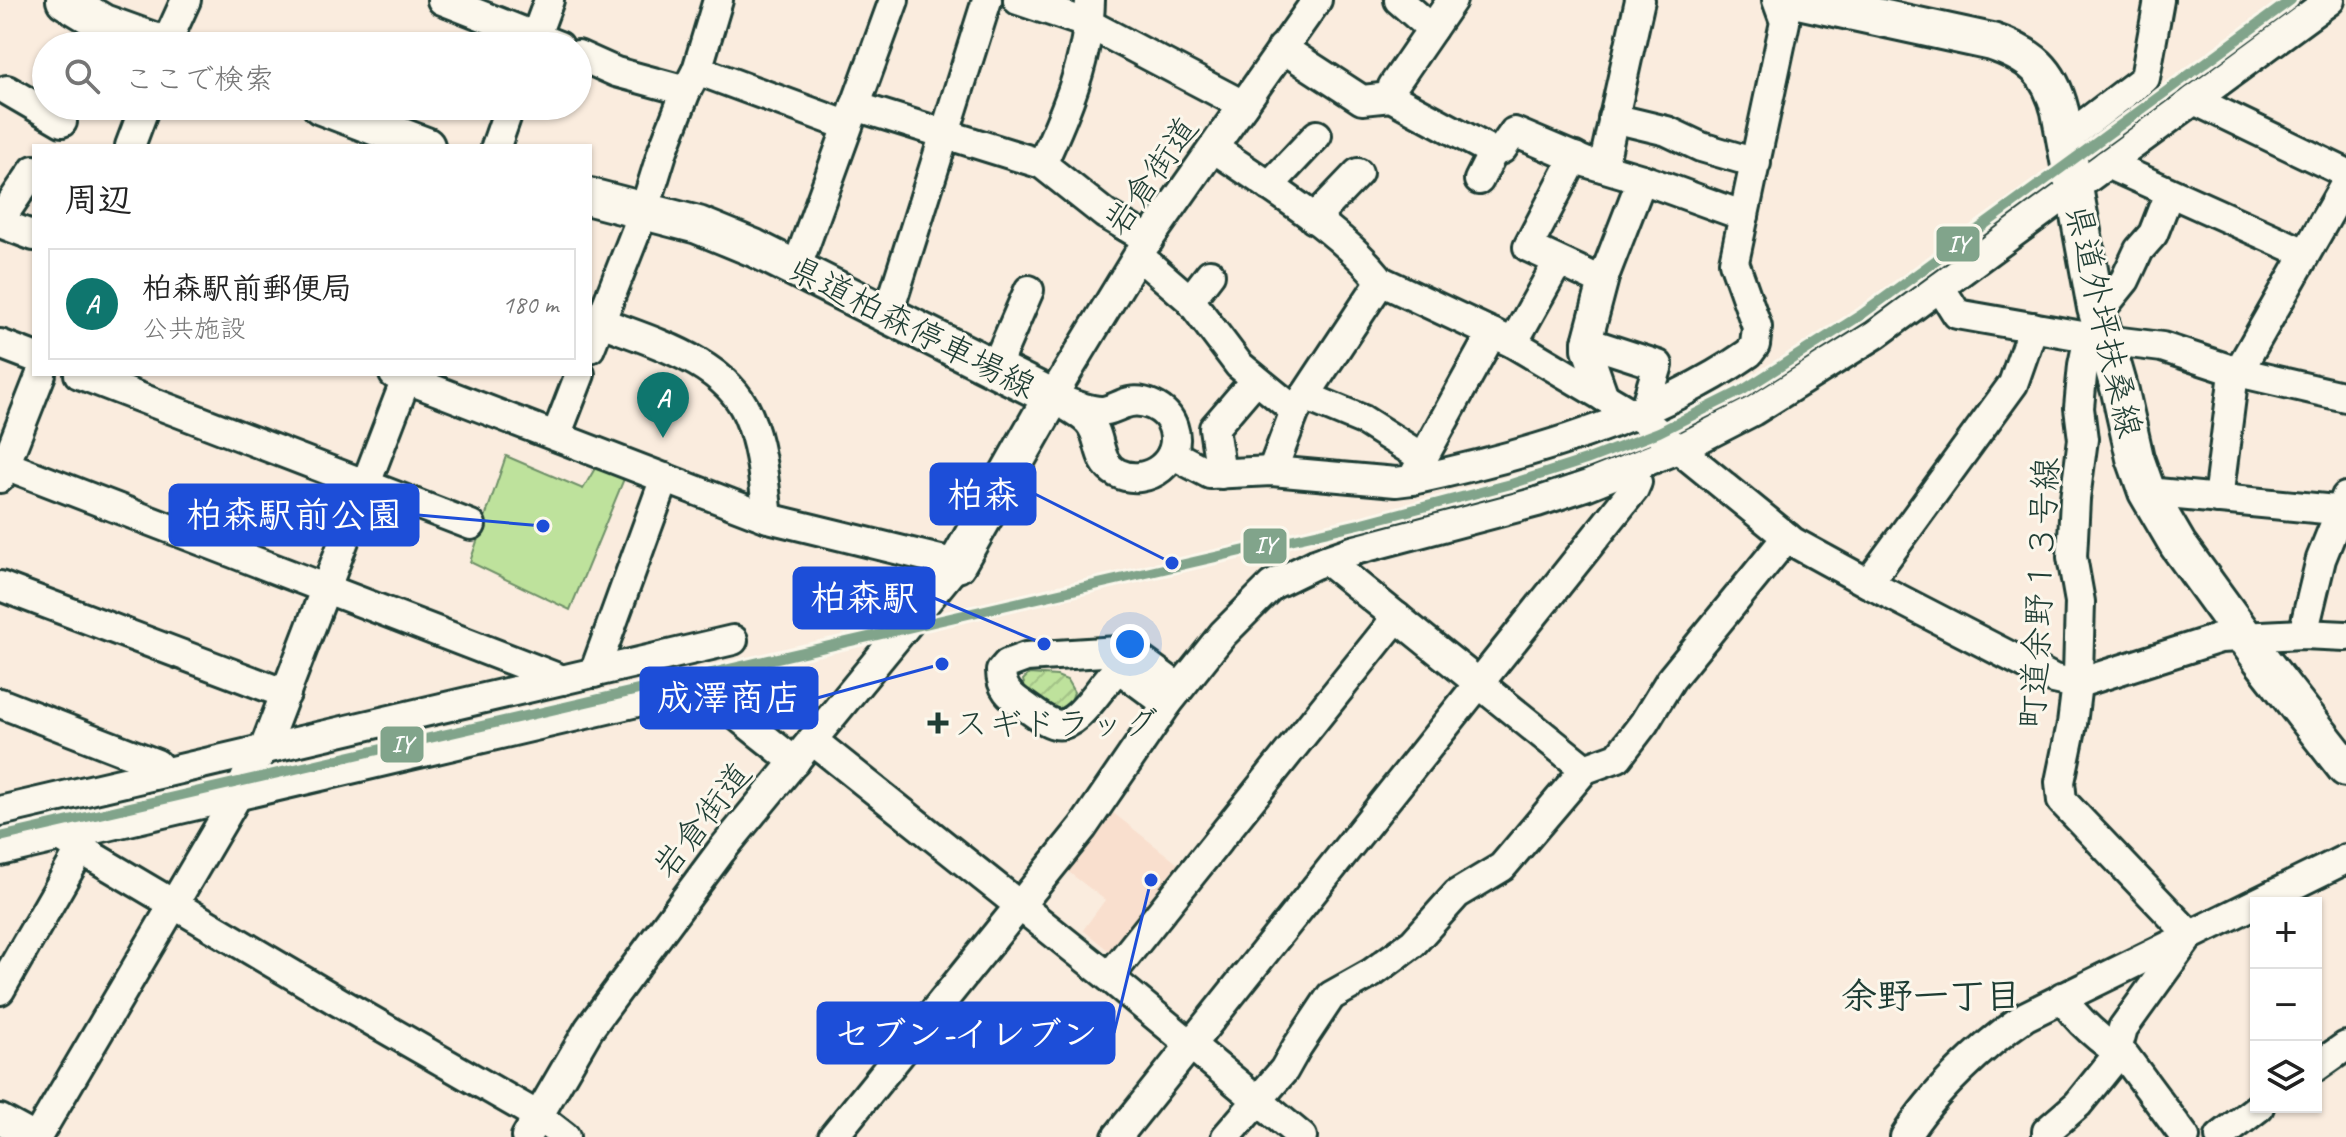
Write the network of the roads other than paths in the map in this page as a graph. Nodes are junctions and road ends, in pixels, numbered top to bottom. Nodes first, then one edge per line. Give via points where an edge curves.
1 (65, 0) edge
2 (186, 0) edge
3 (442, 0) edge
4 (549, 0) edge
5 (718, 0) edge
6 (894, 0) edge
7 (987, 0) edge
8 (1018, 0) edge
9 (1317, 0) edge
10 (1399, 0) edge
11 (1452, 0) edge
12 (1640, 0) edge
13 (1777, 0) edge
14 (1798, 0) edge
15 (2159, 0) edge
16 (2330, 0) edge
17 (2337, 0) edge
18 (2346, 4) edge
19 (1090, 12) edge
20 (1432, 29) junction
21 (94, 32) edge
22 (172, 32) edge
23 (517, 32) edge
24 (545, 32) edge
25 (1282, 48) junction
26 (592, 61) edge
27 (692, 81) junction
28 (7, 90) dead end
29 (1391, 97) junction
30 (2194, 100) junction
31 (1243, 105) junction
32 (32, 106) edge
33 (851, 115) junction
34 (1613, 118) junction
35 (140, 120) edge
36 (358, 120) edge
37 (505, 120) edge
38 (945, 133) junction
39 (1317, 135) dead end
40 (2065, 139) junction
41 (131, 144) edge
42 (421, 144) edge
43 (497, 144) edge
44 (1215, 149) junction
45 (1493, 152) junction
46 (1575, 157) junction
47 (1756, 163) junction
48 (1042, 164) junction
49 (2107, 164) junction
50 (1603, 167) junction
51 (32, 173) edge
52 (1358, 173) dead end
53 (2346, 173) edge
54 (1642, 179) junction
55 (1479, 180) dead end
56 (2346, 183) edge
57 (1269, 186) junction
58 (2074, 188) junction
59 (2169, 193) junction
60 (592, 198) edge
61 (644, 211) junction
62 (1744, 216) junction
63 (1314, 219) junction
64 (0, 222) edge
65 (32, 235) edge
66 (1144, 248) junction
67 (2305, 253) junction
68 (1558, 262) junction
69 (796, 269) junction
70 (1210, 274) dead end
71 (1605, 274) junction
72 (1381, 281) junction
73 (1940, 287) junction
74 (1029, 290) dead end
75 (1190, 300) junction
76 (888, 314) junction
77 (2033, 327) junction
78 (2097, 328) junction
79 (594, 333) edge
80 (1503, 338) junction
81 (1587, 342) junction
82 (0, 344) edge
83 (32, 356) edge
84 (995, 368) junction
85 (2238, 372) junction
86 (40, 376) edge
87 (84, 376) edge
88 (403, 376) edge
89 (579, 376) edge
90 (1253, 377) junction
91 (1052, 397) junction
92 (1604, 397) junction
93 (2346, 397) edge
94 (1300, 403) junction
95 (1638, 411) junction
96 (556, 436) junction
97 (1677, 449) junction
98 (1172, 454) junction
99 (2, 469) edge
100 (1418, 469) junction
101 (1632, 469) junction
102 (1272, 471) junction
103 (1221, 474) junction
104 (665, 478) junction
105 (368, 483) junction
106 (2147, 492) junction
107 (2218, 499) junction
108 (2344, 506) edge
109 (768, 518) junction
110 (471, 525) dead end
111 (1790, 539) junction
112 (1326, 560) junction
113 (957, 564) junction
114 (1868, 583) junction
115 (0, 586) edge
116 (324, 589) junction
117 (1397, 617) junction
118 (2303, 634) junction
119 (2246, 635) junction
120 (2346, 636) edge
121 (733, 640) dead end
122 (1056, 655) junction
123 (594, 673) junction
124 (563, 680) junction
125 (2076, 684) junction
126 (1479, 685) junction
127 (286, 694) junction
128 (1173, 696) junction
129 (0, 703) edge
130 (1086, 707) junction
131 (264, 749) junction
132 (804, 751) junction
133 (2346, 768) edge
134 (1585, 769) junction
135 (162, 772) junction
136 (239, 793) junction
137 (0, 811) edge
138 (70, 843) junction
139 (0, 851) edge
140 (2346, 859) edge
141 (175, 904) junction
142 (1020, 906) junction
143 (2190, 935) junction
144 (1109, 977) junction
145 (0, 990) edge
146 (2062, 997) junction
147 (1190, 1045) junction
148 (2346, 1046) edge
149 (2116, 1051) junction
150 (2322, 1063) edge
151 (1260, 1103) junction
152 (2251, 1113) edge
153 (0, 1119) edge
154 (532, 1126) edge
155 (1295, 1135) edge
156 (35, 1137) edge
157 (565, 1137) edge
158 (833, 1137) edge
159 (1117, 1137) edge
160 (1226, 1137) edge
161 (1905, 1137) edge
162 (2047, 1137) edge
163 (2185, 1137) edge
164 (2220, 1137) edge

1 - 21 main road
2 - 22 street
3 - 23 street
4 - 24 street
5 - 27 street
6 - 33 street
7 - 38 street
8 - 19 street
9 - 25 street, 岩倉街道
10 - 20 street
11 - 20 street
12 - 34 street
13 - 47 street via 1785,22
14 - 40 main road, 県道外坪扶桑線 via 2018,52 2049,81
15 - 40 street via 2145,78
16 - 30 street
17 - 18 street
19 - 31 street
19 - 48 street via 1069,104
20 - 29 street
25 - 29 street via 1362,100
25 - 31 street, 岩倉街道
26 - 27 street via 616,72
27 - 33 street
27 - 61 street
28 - 32 street
29 - 45 street
30 - 49 street
30 - 53 street
31 - 44 street, 岩倉街道
33 - 38 street
33 - 69 street
34 - 47 street
34 - 50 street
35 - 41 street
36 - 42 main road
37 - 43 street
38 - 48 street
38 - 76 street
39 - 57 street
40 - 58 main road, 県道外坪扶桑線
44 - 57 street
44 - 66 street, 岩倉街道
45 - 46 street via 1502,149 1514,132
45 - 55 street
46 - 50 street
46 - 68 street via 1528,247
47 - 62 street
48 - 66 street
49 - 58 street
49 - 59 street
50 - 54 street
51 - 64 street
52 - 63 street
54 - 62 street
54 - 71 street
56 - 67 street
57 - 63 street
58 - 73 street
58 - 78 main road, 県道外坪扶桑線
59 - 67 street
59 - 78 street via 2153,234 2108,301
60 - 61 main road, 県道柏森停車場線
61 - 69 main road, 県道柏森停車場線 via 698,225
61 - 79 street
62 - 95 street via 1734,262 1755,318 1753,349 1691,388
63 - 72 street
64 - 65 street
66 - 75 street
66 - 91 street, 岩倉街道
67 - 85 street
68 - 71 street via 1595,278
68 - 80 street
69 - 76 main road, 県道柏森停車場線
70 - 75 street
71 - 81 street
72 - 80 street
72 - 94 street
73 - 77 street via 1957,314
73 - 97 street via 1785,393
74 - 84 street
75 - 90 street
76 - 84 main road, 県道柏森停車場線
77 - 78 street
77 - 114 street via 2013,384
78 - 85 street
78 - 106 main road, 県道外坪扶桑線
78 - 125 street, 町道余野１３号線 via 2083,365 2079,408 2083,439 2072,557 2080,602
79 - 109 street via 706,367 725,380 748,416
80 - 92 street
80 - 100 street
81 - 92 street
81 - 95 street via 1658,365
82 - 83 street
84 - 91 main road, 県道柏森停車場線
85 - 93 street
85 - 107 street
86 - 99 street
87 - 105 street
88 - 96 street
88 - 105 street
89 - 96 street
90 - 94 street
90 - 103 street via 1214,428
91 - 98 street via 1100,411 1129,402 1154,405 1173,427
91 - 98 street via 1090,422 1099,454 1118,473 1148,476
91 - 113 main road, 県道柏森停車場線
92 - 95 street
94 - 100 street via 1363,420
94 - 102 street
95 - 97 street
95 - 100 street via 1525,453
96 - 104 street
97 - 101 street
97 - 111 street
98 - 103 street via 1200,470
99 - 116 street
100 - 102 street via 1396,482
101 - 112 street via 1537,502
101 - 126 street via 1634,489
102 - 103 street
104 - 109 street
104 - 123 street
105 - 110 street
105 - 116 street
106 - 107 street
106 - 119 main road, 県道外坪扶桑線 via 2170,533
107 - 108 street
108 - 118 street via 2321,559
109 - 113 street
111 - 114 street
111 - 134 street via 1671,679 1618,757
112 - 117 street
112 - 128 street via 1257,597
113 - 132 street, 岩倉街道
114 - 125 street via 2054,679
115 - 127 street
116 - 124 street
116 - 127 street
117 - 126 street
117 - 144 street
118 - 119 street
118 - 120 street
119 - 125 street via 2220,638
119 - 133 main road, 県道外坪扶桑線
121 - 123 street
122 - 128 street via 1134,655
122 - 130 street via 1082,678
122 - 130 street via 1007,664 1001,671 1004,689 1055,724 1066,724
123 - 124 street
124 - 131 street
125 - 143 street, 町道余野１３号線 via 2060,782 2062,801
126 - 134 street
126 - 147 street
127 - 131 street
128 - 130 street via 1124,672 1114,673
128 - 142 street via 1083,827
129 - 135 street via 157,764
131 - 135 street
131 - 136 street
132 - 136 street via 701,687
132 - 142 street
132 - 154 street, 岩倉街道 via 721,851 589,1029
134 - 151 street via 1502,867 1457,894 1413,943 1331,996
135 - 137 street
136 - 138 street
136 - 141 street
138 - 139 street
138 - 141 street
138 - 145 street
140 - 143 street
141 - 154 street
141 - 156 street
142 - 144 street
142 - 158 street
143 - 146 street
143 - 149 street via 2123,1028
144 - 147 street
146 - 149 street
146 - 161 street via 2000,1034 1949,1083
147 - 151 street
147 - 159 street
148 - 150 street
149 - 162 street
149 - 163 street
151 - 155 street
151 - 160 street
152 - 164 street
153 - 156 street
154 - 157 street

